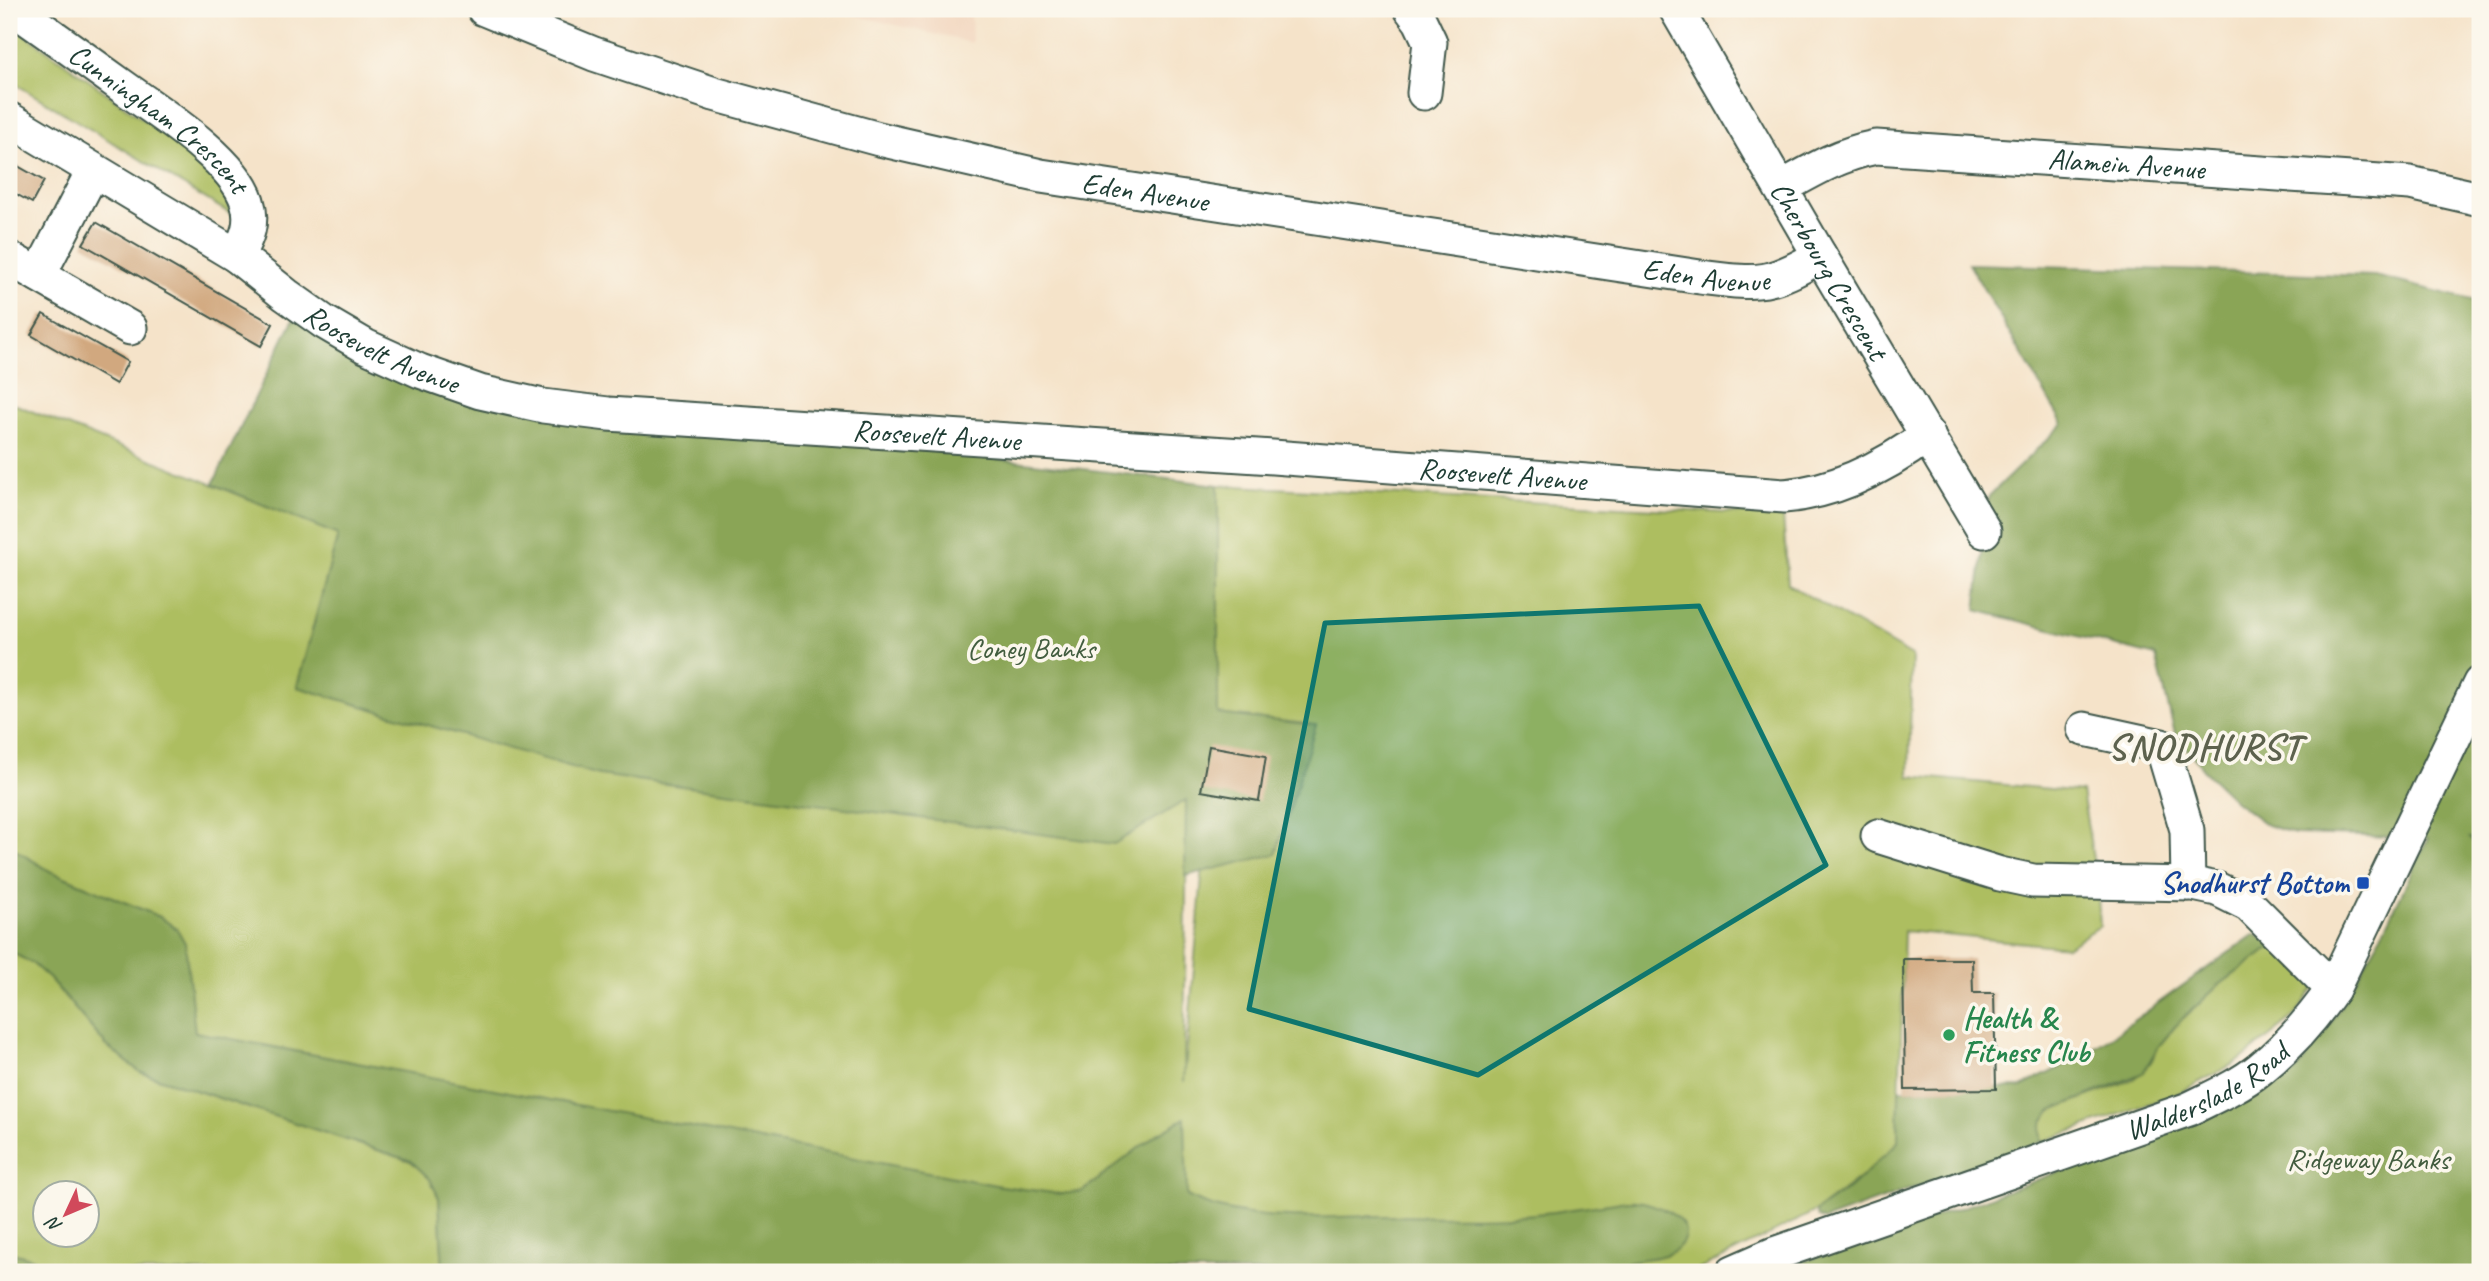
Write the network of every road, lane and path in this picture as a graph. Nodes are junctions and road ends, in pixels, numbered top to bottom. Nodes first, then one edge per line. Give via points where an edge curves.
1 (13, 9) edge
2 (484, 9) edge
3 (1411, 9) edge
4 (1676, 9) edge
5 (1424, 93) dead end
6 (9, 119) edge
7 (93, 171) junction
8 (1781, 188) junction
9 (2480, 199) edge
10 (237, 256) junction
11 (1820, 256) junction
12 (9, 258) edge
13 (39, 275) junction
14 (130, 328) dead end
15 (1928, 435) junction
16 (1984, 531) dead end
17 (2480, 683) edge
18 (2084, 729) dead end
19 (1878, 836) dead end
20 (2188, 884) junction
21 (2333, 989) junction
22 (1733, 1272) edge

1 - 10 street, Cunningham Crescent via 219,160 247,201 250,235
2 - 11 street, Eden Avenue via 594,54 715,94 879,139 1041,176 1746,283 1782,277
3 - 5 street via 1430,42
4 - 8 street, Cherbourg Crescent
6 - 7 street, Roosevelt Avenue
7 - 10 street, Roosevelt Avenue
7 - 13 street
8 - 9 street, Alamein Avenue via 1832,159 1876,147 2410,183
8 - 11 street, Cherbourg Crescent
10 - 15 street, Roosevelt Avenue via 324,322 420,371 480,392 608,414 1784,496 1850,479 1895,458
11 - 15 street, Cherbourg Crescent
12 - 13 street
13 - 14 street
15 - 16 street, Cherbourg Crescent
17 - 21 street, Walderslade Road
18 - 20 street via 2162,746 2187,830
19 - 20 street via 2033,881
20 - 21 street via 2217,889 2249,905
21 - 22 street, Walderslade Road via 2307,1025 2259,1070 2189,1109

